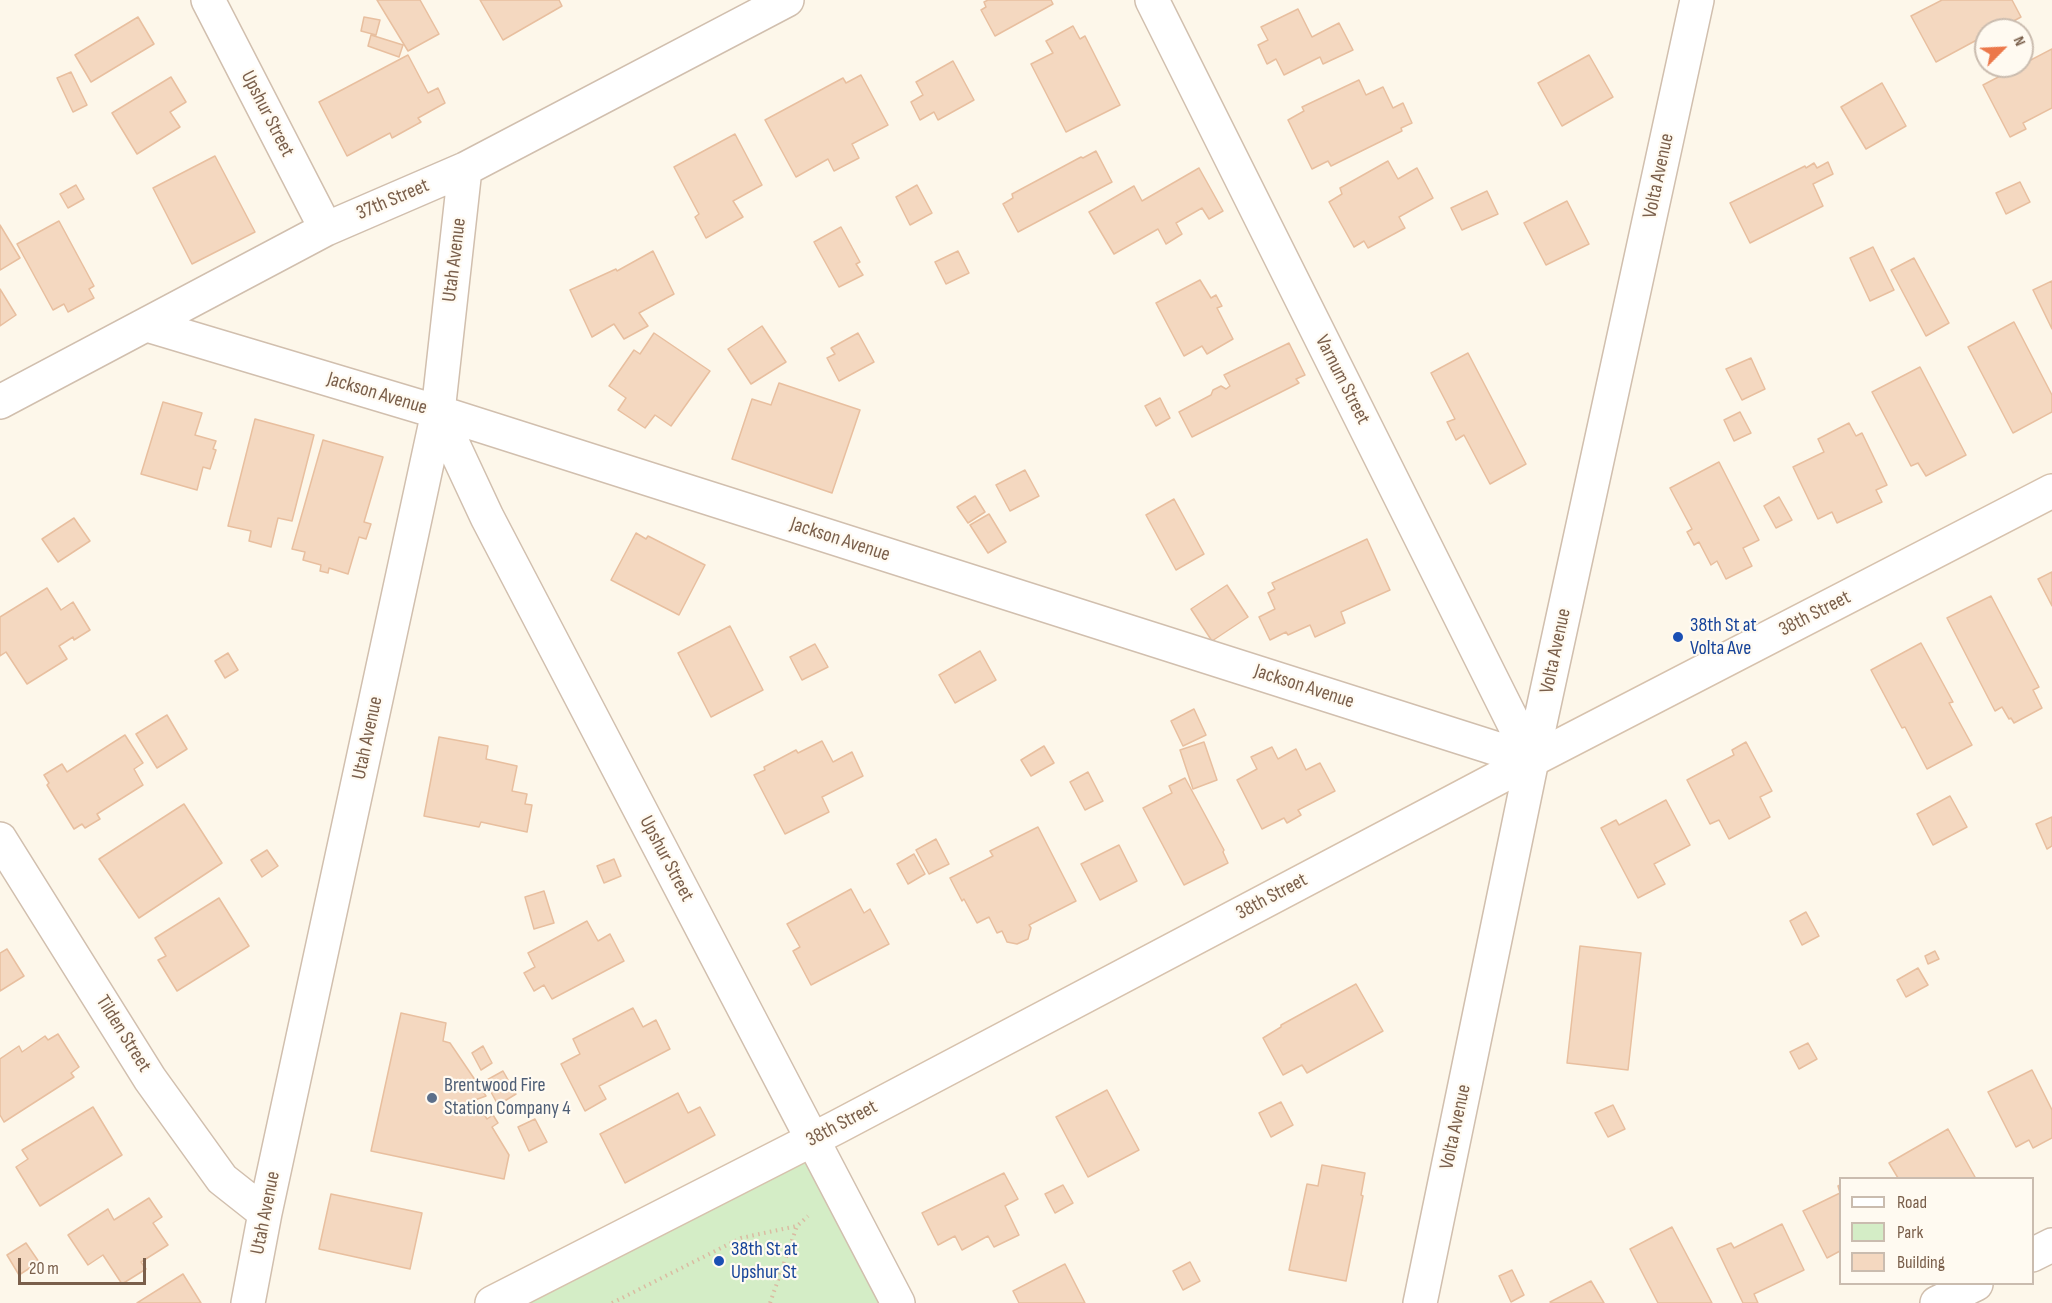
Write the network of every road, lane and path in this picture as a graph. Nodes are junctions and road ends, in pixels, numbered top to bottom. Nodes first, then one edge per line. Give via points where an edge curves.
1 (208, 0) edge
2 (787, 0) edge
3 (1152, 0) edge
4 (1697, 0) edge
5 (465, 169) junction
6 (326, 229) junction
7 (147, 325) junction
8 (0, 402) edge
9 (438, 412) junction
10 (2052, 491) edge
11 (1532, 760) junction
12 (0, 839) edge
13 (812, 1140) junction
14 (265, 1213) junction
15 (810, 1214) dead end
16 (797, 1226) junction
17 (2052, 1245) edge
18 (2034, 1254) edge
19 (1974, 1285) edge
20 (248, 1303) edge
21 (492, 1303) edge
22 (612, 1303) edge
23 (770, 1303) edge
24 (898, 1303) edge
25 (1419, 1303) edge
26 (1938, 1303) edge

1 - 6 street, Upshur Street
2 - 5 street, 37th Street
3 - 11 street, Varnum Street
4 - 11 street, Volta Avenue
5 - 6 street, 37th Street
5 - 9 street, Utah Avenue
6 - 7 street, 37th Street
7 - 8 street, 37th Street
7 - 9 street, Jackson Avenue
9 - 11 street, Jackson Avenue
9 - 13 street, Upshur Street via 493,527
9 - 14 street, Utah Avenue
10 - 11 street, 38th Street
11 - 13 street, 38th Street
11 - 25 street, Volta Avenue
12 - 14 street, Tilden Street via 150,1079 222,1179
13 - 21 street, 38th Street
13 - 24 street, Upshur Street
14 - 20 street, Utah Avenue
15 - 16 path
16 - 22 path via 741,1238
16 - 23 path
17 - 18 street
19 - 26 street

